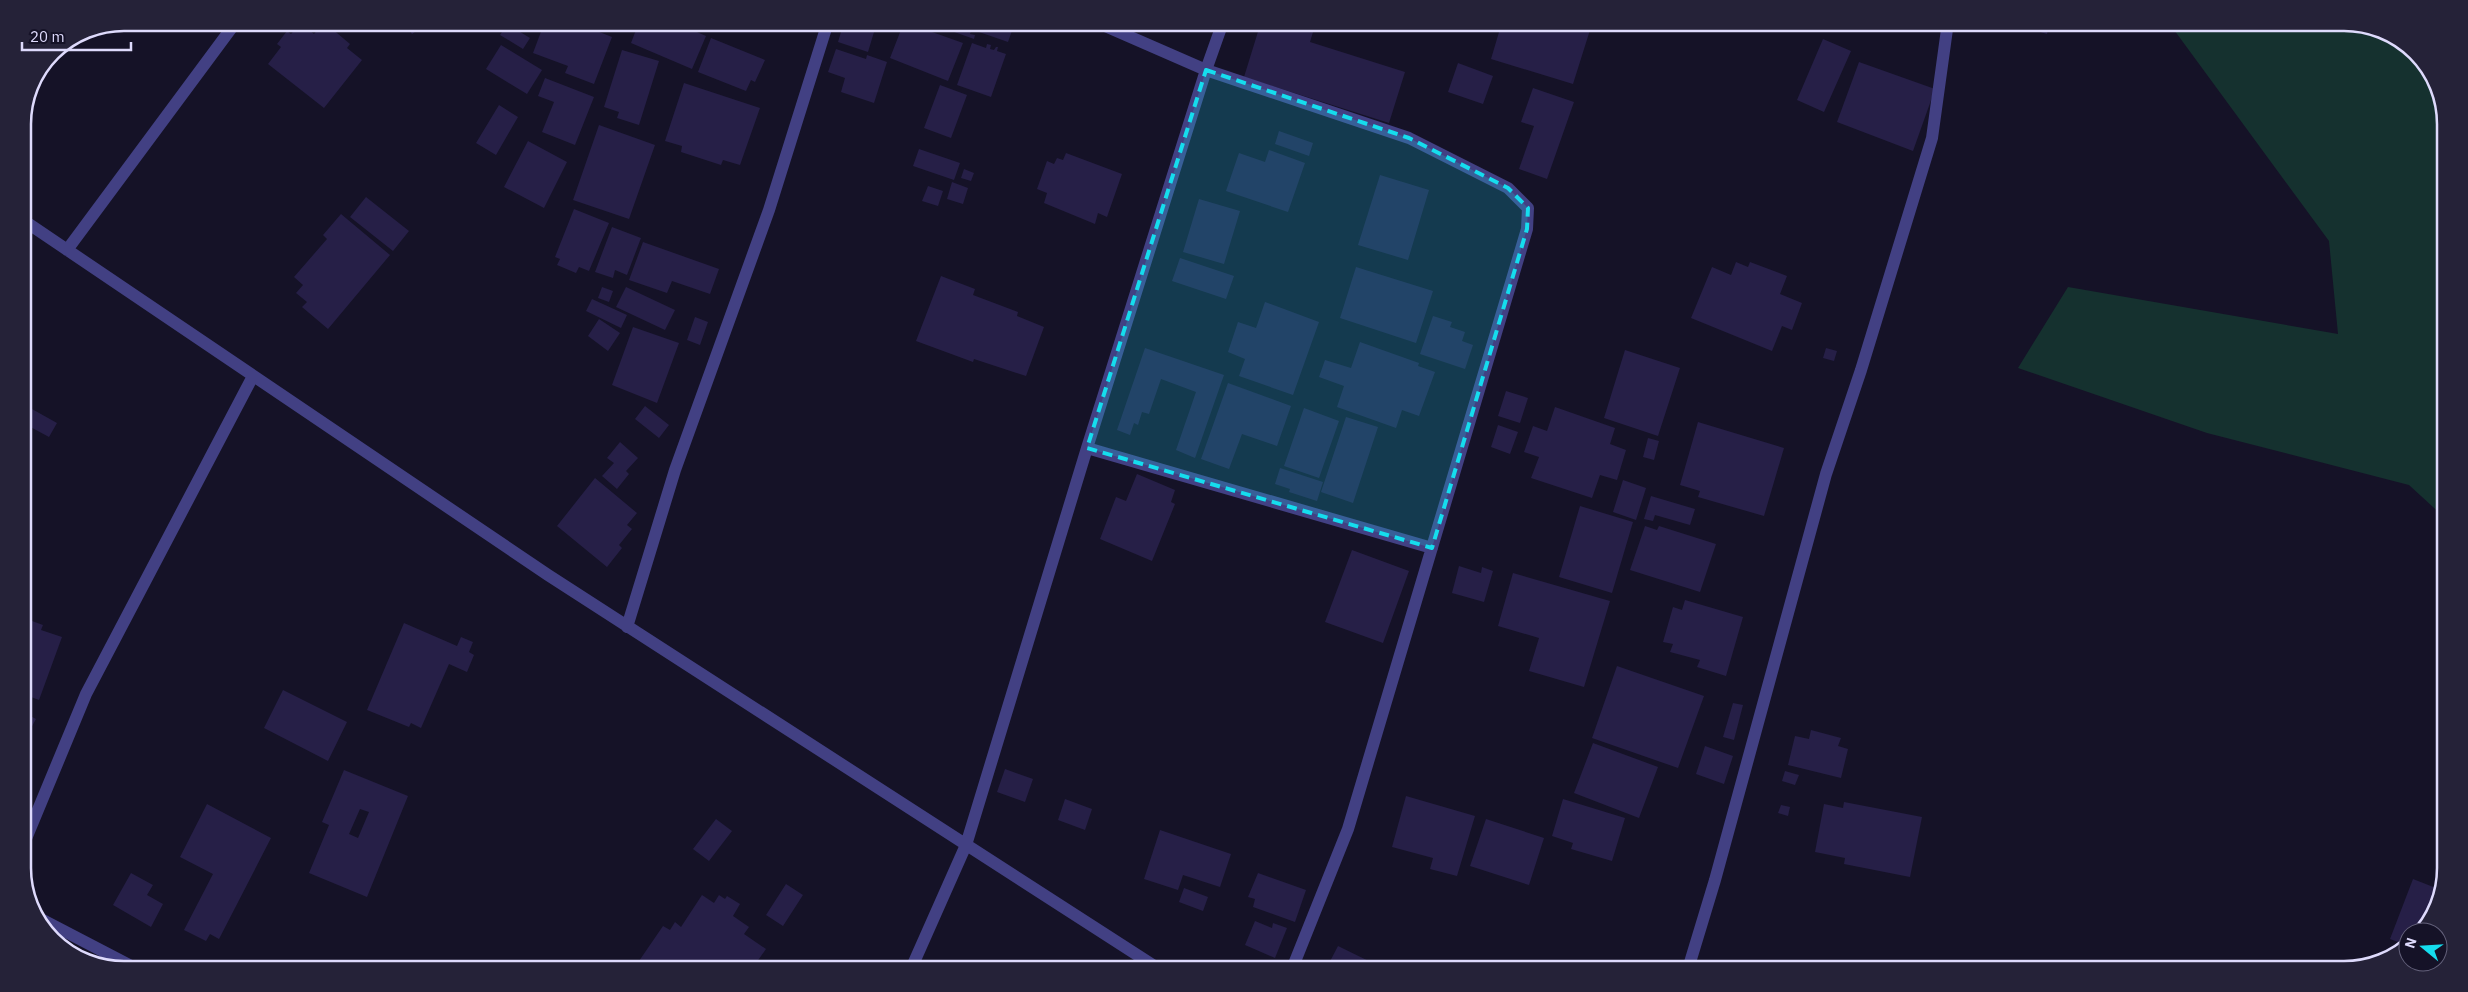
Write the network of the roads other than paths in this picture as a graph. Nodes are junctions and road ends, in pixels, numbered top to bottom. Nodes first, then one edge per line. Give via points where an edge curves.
1 (229, 31) edge
2 (825, 31) edge
3 (1117, 31) edge
4 (1220, 31) edge
5 (1947, 31) edge
6 (1206, 70) junction
7 (31, 225) edge
8 (67, 250) junction
9 (253, 376) junction
10 (1087, 448) junction
11 (1432, 548) junction
12 (627, 626) junction
13 (31, 827) edge
14 (966, 846) junction
15 (50, 924) edge
16 (119, 961) edge
17 (915, 961) edge
18 (1145, 961) edge
19 (1296, 961) edge
20 (1691, 961) edge

1 - 8 street
2 - 12 street via 769,210 675,470
3 - 6 street
4 - 6 street
5 - 20 street via 1932,138 1826,474
6 - 10 street
6 - 11 street via 1409,138 1508,188 1528,208 1527,229
7 - 8 street
8 - 9 street
9 - 12 street
9 - 13 street via 86,694
10 - 11 street
10 - 14 street
11 - 19 street via 1348,829
12 - 14 street
14 - 17 street
14 - 18 street
15 - 16 street

